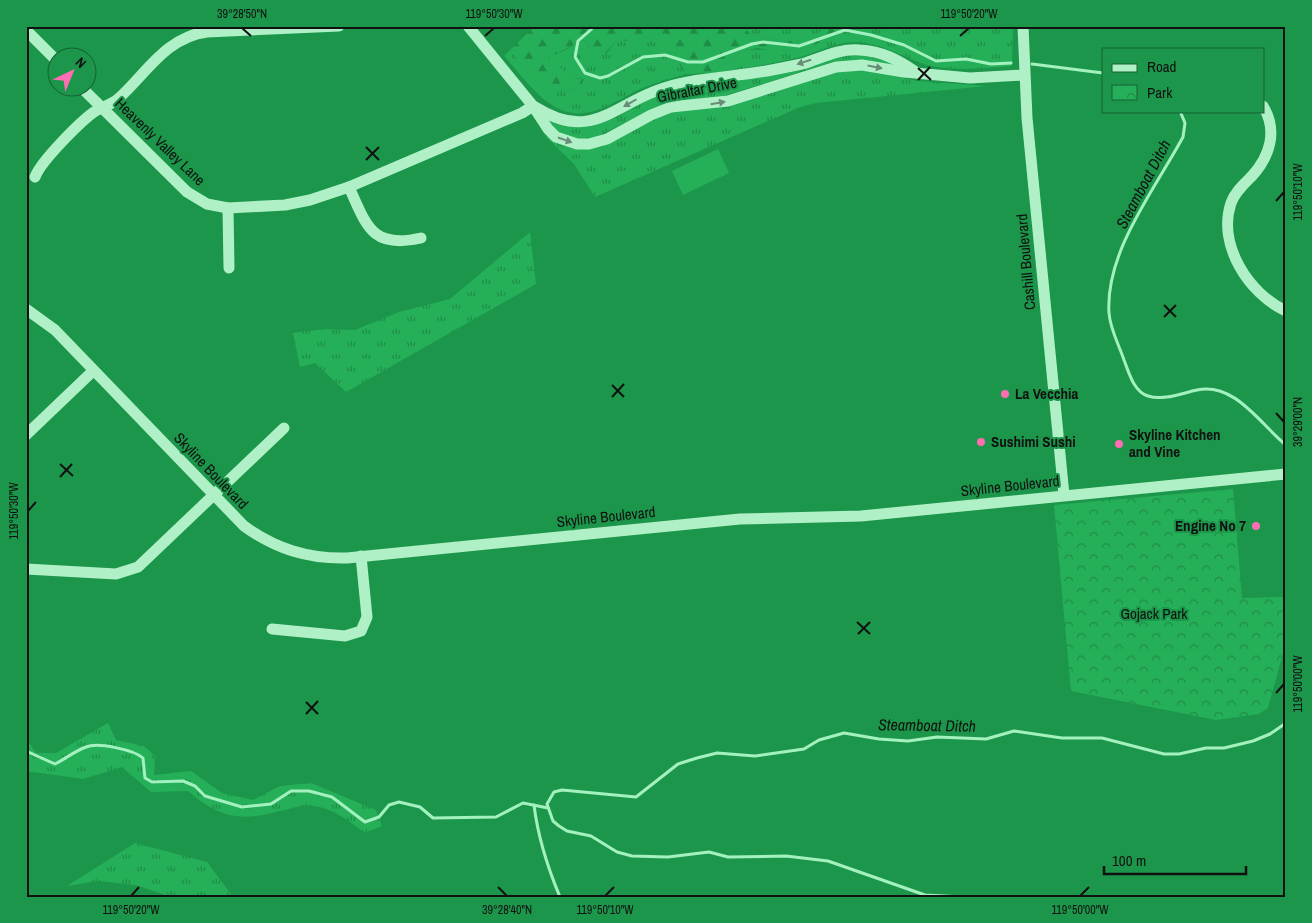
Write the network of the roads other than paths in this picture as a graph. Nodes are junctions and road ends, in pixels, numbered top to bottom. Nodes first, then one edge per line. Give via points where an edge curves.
1 (340, 26) edge
2 (468, 26) edge
3 (1023, 26) edge
4 (289, 27) edge
5 (26, 30) edge
6 (48, 52) edge
7 (916, 72) junction
8 (1024, 75) junction
9 (93, 98) edge
10 (533, 106) junction
11 (102, 107) junction
12 (1264, 109) edge
13 (35, 177) dead end
14 (349, 187) junction
15 (228, 208) junction
16 (421, 238) dead end
17 (229, 268) dead end
18 (26, 309) edge
19 (1286, 311) edge
20 (93, 371) junction
21 (284, 428) dead end
22 (26, 435) edge
23 (1286, 474) edge
24 (214, 496) junction
25 (1064, 496) junction
26 (361, 556) junction
27 (26, 570) edge
28 (272, 629) dead end

1 - 4 street
2 - 10 street, Gibraltar Drive
3 - 8 street, Cashill Boulevard
4 - 11 street via 186,36 169,47 116,101
5 - 6 street
7 - 8 street, Gibraltar Drive via 970,78
7 -> 10 street, Gibraltar Drive via 884,54 853,50 770,71 672,85 590,121 556,117
10 -> 7 street, Gibraltar Drive via 556,137 589,144 607,139 671,107 728,101 836,67 862,65
8 - 25 street, Cashill Boulevard
9 - 11 street, Heavenly Valley Lane
10 - 14 street, Heavenly Valley Lane
11 - 13 street via 46,159
11 - 15 street, Heavenly Valley Lane via 187,192 207,204
12 - 19 street via 1272,136 1270,150 1260,167 1235,194 1228,224 1233,252 1247,280 1268,300
14 - 15 street, Heavenly Valley Lane via 296,203
14 - 16 street via 364,221 381,238 394,242
15 - 17 street
18 - 20 street, Skyline Boulevard via 55,330
20 - 22 street
20 - 24 street, Skyline Boulevard
21 - 24 street
23 - 25 street, Skyline Boulevard
24 - 26 street, Skyline Boulevard via 244,526 274,545 308,556
24 - 27 street via 151,557 131,571 116,574
25 - 26 street, Skyline Boulevard via 853,516 740,518
26 - 28 street via 367,617 361,631 345,636

